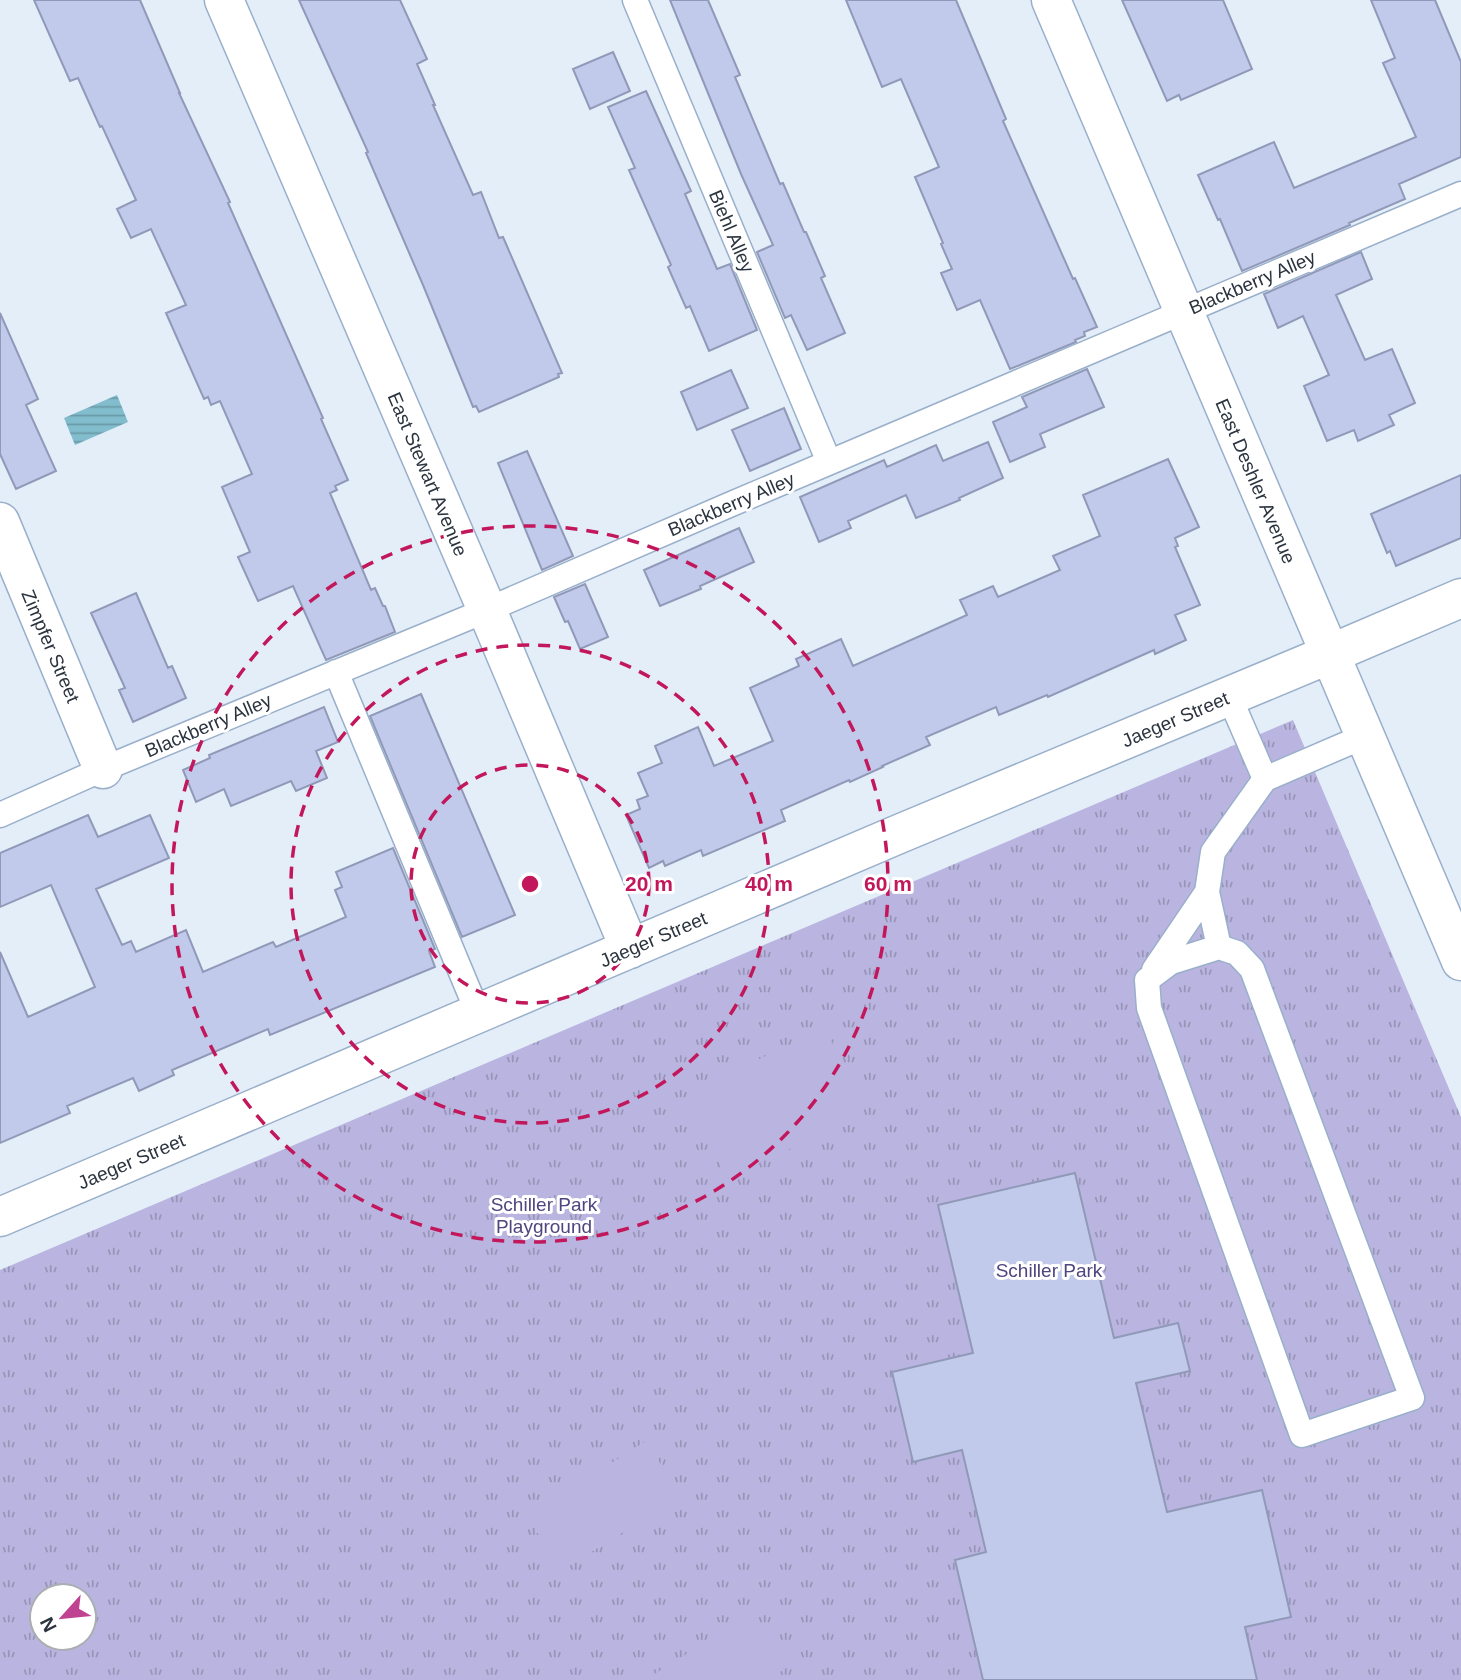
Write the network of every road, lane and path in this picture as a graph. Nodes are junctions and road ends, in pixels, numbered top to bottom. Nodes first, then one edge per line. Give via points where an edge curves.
1 (224, 0) edge
2 (635, 0) edge
3 (1051, 0) edge
4 (1461, 194) edge
5 (1183, 312) junction
6 (829, 462) junction
7 (0, 522) edge
8 (1461, 598) edge
9 (487, 610) junction
10 (1330, 654) junction
11 (336, 672) junction
12 (1229, 696) junction
13 (1365, 736) junction
14 (103, 769) junction
15 (1265, 779) junction
16 (0, 815) edge
17 (1207, 892) junction
18 (1219, 947) junction
19 (630, 949) junction
20 (1461, 961) edge
21 (1147, 980) junction
22 (478, 1013) junction
23 (0, 1217) edge

1 - 9 street, East Stewart Avenue
2 - 6 lane, Biehl Alley
3 - 5 street, East Deshler Avenue
4 - 5 lane, Blackberry Alley
5 - 6 lane, Blackberry Alley
5 - 10 street, East Deshler Avenue
6 - 9 lane, Blackberry Alley
7 - 14 street, Zimpfer Street
8 - 10 street, Jaeger Street
9 - 11 lane, Blackberry Alley
9 - 19 street, East Stewart Avenue
10 - 12 street, Jaeger Street
10 - 13 street, East Deshler Avenue
11 - 14 lane, Blackberry Alley
11 - 22 lane
12 - 15 lane
12 - 19 street, Jaeger Street
13 - 15 lane
13 - 20 street, East Deshler Avenue
14 - 16 lane, Blackberry Alley
15 - 17 lane via 1213,852
17 - 18 lane
17 - 21 lane
18 - 21 lane via 1171,962
18 - 21 lane via 1237,953 1252,968 1412,1398 1302,1435 1149,1008
19 - 22 street, Jaeger Street
22 - 23 street, Jaeger Street

